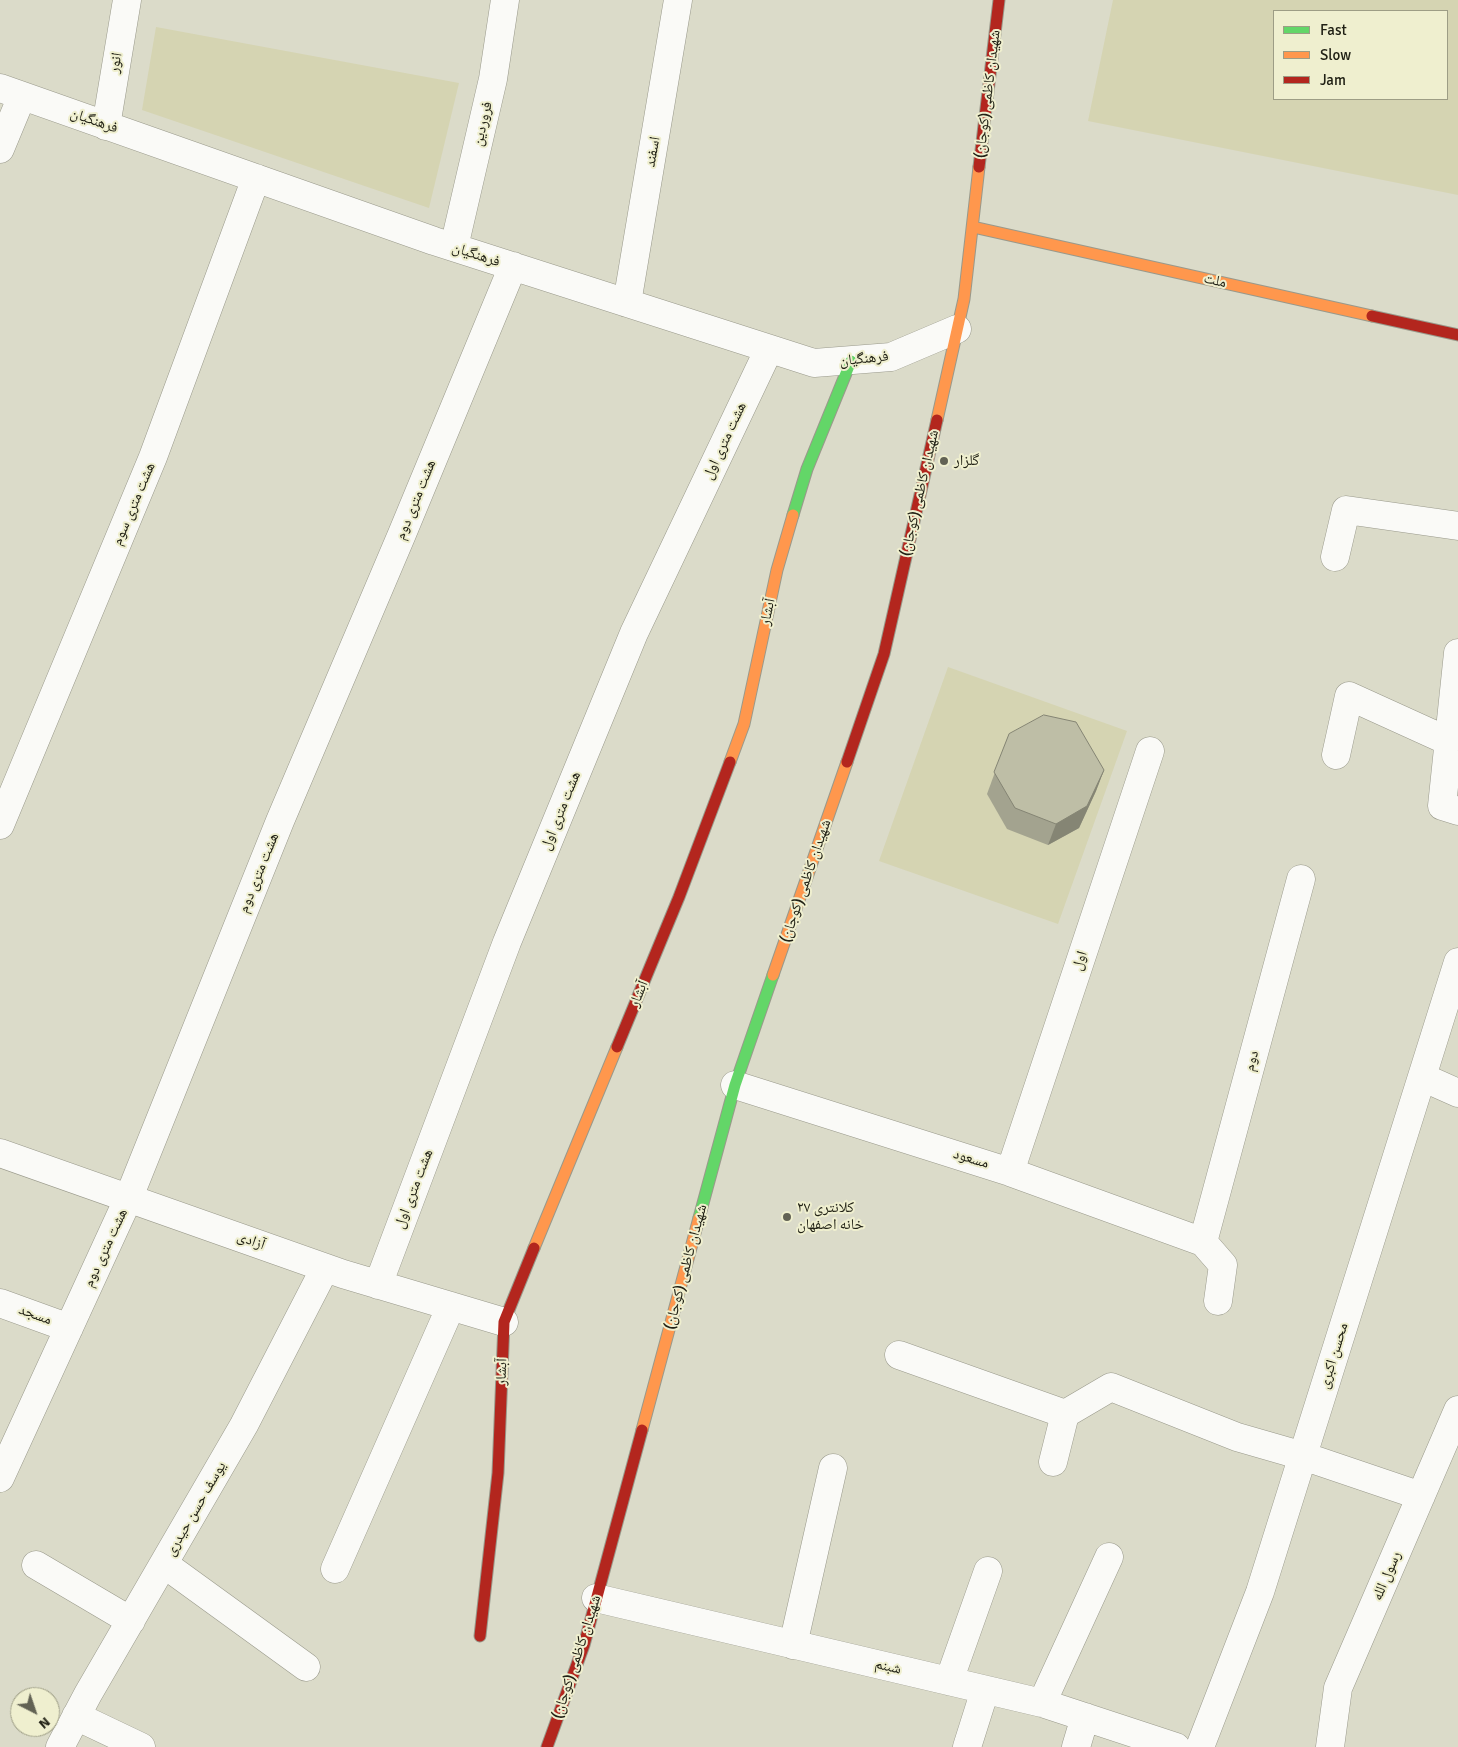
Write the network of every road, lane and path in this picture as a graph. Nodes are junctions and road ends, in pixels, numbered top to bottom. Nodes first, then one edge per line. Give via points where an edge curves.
1 (127, 0) edge
2 (504, 0) edge
3 (678, 0) edge
4 (999, 0) edge
5 (11, 92) edge
6 (106, 126) junction
7 (0, 149) edge
8 (256, 178) junction
9 (973, 227) junction
10 (454, 248) junction
11 (513, 266) junction
12 (627, 303) junction
13 (958, 329) junction
14 (1458, 335) edge
15 (769, 349) junction
16 (851, 361) junction
17 (1458, 526) edge
18 (1334, 558) dead end
19 (1457, 666) edge
20 (1448, 741) junction
21 (1150, 751) dead end
22 (1336, 756) dead end
23 (1458, 811) edge
24 (0, 825) edge
25 (1301, 879) dead end
26 (1458, 962) edge
27 (1422, 1077) junction
28 (736, 1085) junction
29 (1458, 1093) edge
30 (0, 1153) edge
31 (1010, 1172) junction
32 (129, 1197) junction
33 (1203, 1242) junction
34 (325, 1268) junction
35 (378, 1285) junction
36 (1218, 1301) dead end
37 (0, 1303) edge
38 (451, 1306) junction
39 (504, 1322) junction
40 (70, 1328) junction
41 (899, 1355) dead end
42 (1458, 1410) edge
43 (1065, 1414) junction
44 (1303, 1456) junction
45 (1053, 1462) dead end
46 (833, 1468) dead end
47 (0, 1478) edge
48 (1421, 1496) junction
49 (1109, 1557) dead end
50 (164, 1564) junction
51 (36, 1565) dead end
52 (335, 1569) dead end
53 (988, 1571) dead end
54 (596, 1598) junction
55 (131, 1621) junction
56 (480, 1636) dead end
57 (793, 1645) junction
58 (306, 1666) dead end
59 (949, 1681) junction
60 (985, 1690) junction
61 (1042, 1703) junction
62 (76, 1716) junction
63 (1085, 1717) junction
64 (60, 1747) edge
65 (141, 1747) edge
66 (547, 1747) edge
67 (967, 1747) edge
68 (1076, 1747) edge
69 (1176, 1747) edge
70 (1200, 1747) edge
71 (1330, 1747) edge

1 - 6 street, انور
2 - 10 street, فروردین via 493,79
3 - 12 street, اسفند
4 - 9 street, شهیدان کاظمی (کوجان)
5 - 6 street, فرهنگیان
5 - 7 street
6 - 8 street, فرهنگیان
8 - 10 street, فرهنگیان
8 - 24 street, هشت متری سوم via 153,457
9 - 13 street, شهیدان کاظمی (کوجان)
9 - 14 street, ملت
10 - 11 street, فرهنگیان
11 - 12 street, فرهنگیان
11 - 32 street, هشت متری دوم via 280,821
12 - 15 street, فرهنگیان
13 - 16 street, فرهنگیان via 891,358
13 - 28 street, شهیدان کاظمی (کوجان) via 884,654
15 - 16 street, فرهنگیان via 814,363
15 - 35 street, هشت متری اول via 634,633 507,942
16 - 39 street, آبشار via 807,469 777,570 744,724 679,897
17 - 18 street via 1346,510
19 - 20 street
20 - 22 street via 1349,696
20 - 23 street via 1442,806
21 - 31 street, اول
25 - 33 street, دوم
26 - 27 street, محسن اکبری
27 - 29 street
27 - 44 street, محسن اکبری
28 - 31 street, مسعود
28 - 54 street, شهیدان کاظمی (کوجان)
30 - 32 street, آزادی
31 - 33 street, مسعود
32 - 34 street, آزادی
32 - 40 street, هشت متری دوم
33 - 36 street via 1223,1265
34 - 35 street, آزادی
34 - 50 street, یوسف حسن حیدری via 244,1425
35 - 38 street, آزادی
37 - 40 street, مسجد
38 - 39 street, آزادی
38 - 52 street
39 - 56 street, آبشار via 498,1473
40 - 47 street, هشت متری دوم
41 - 43 street
42 - 48 street, رسول الله
43 - 44 street via 1111,1387 1237,1437
43 - 45 street
44 - 48 street
44 - 70 street, محسن اکبری via 1260,1592
46 - 57 street
48 - 71 street, رسول الله via 1338,1688
49 - 61 street
50 - 55 street, یوسف حسن حیدری
50 - 58 street
51 - 55 street
53 - 59 street
54 - 57 street, شبنم
54 - 66 street, شهیدان کاظمی (کوجان) via 584,1645
55 - 62 street, یوسف حسن حیدری
57 - 59 street, شبنم
59 - 60 street, شبنم
60 - 61 street, شبنم
60 - 67 street
61 - 63 street, شبنم
62 - 64 street, یوسف حسن حیدری
62 - 65 street
63 - 68 street
63 - 69 street, شبنم

